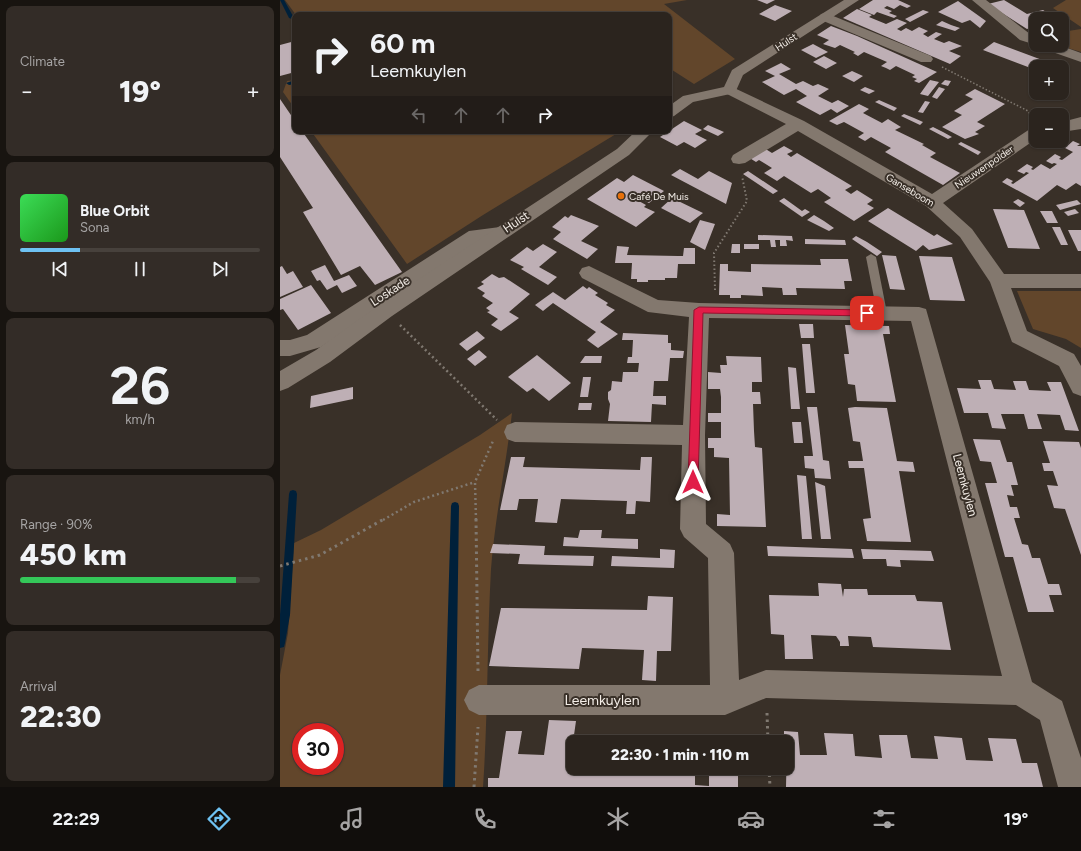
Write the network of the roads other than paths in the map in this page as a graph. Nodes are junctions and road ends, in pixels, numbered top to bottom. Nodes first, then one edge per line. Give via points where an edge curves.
1 (853, 0) edge
2 (978, 0) edge
3 (826, 17) junction
4 (1029, 38) edge
5 (1065, 52) edge
6 (1081, 58) edge
7 (926, 59) road end
8 (730, 90) junction
9 (672, 111) edge
10 (1081, 122) edge
11 (798, 124) junction
12 (1069, 126) edge
13 (642, 134) edge
14 (1029, 137) edge
15 (739, 160) road end
16 (932, 202) junction
17 (500, 233) junction
18 (871, 257) dead end
19 (589, 273) dead end
20 (999, 281) junction
21 (1081, 281) edge
22 (707, 310) junction
23 (882, 313) junction
24 (280, 348) edge
25 (280, 382) edge
26 (1081, 387) edge
27 (503, 432) road end
28 (694, 435) junction
29 (1020, 691) junction
30 (479, 700) road end
31 (725, 700) junction
32 (1074, 787) edge

1 - 3 street, Hulst
2 - 4 street
3 - 7 street
3 - 8 street, Hulst via 737,74
5 - 6 street
8 - 9 street via 688,99
8 - 11 street, Ganseboom
10 - 12 street
11 - 15 street
11 - 16 street, Ganseboom
13 - 17 street, Hulst via 622,152
14 - 16 street, Nieuwenpolder
16 - 20 street, Ganseboom via 966,233
17 - 24 street, Loskade via 475,235 314,341 290,348
17 - 25 street, Hulst via 323,356
18 - 23 lane
19 - 22 street, Leemkuylen via 655,307
20 - 21 street
20 - 26 street, Ganseboom via 1019,336 1067,360
22 - 23 street, Leemkuylen
22 - 28 street
23 - 29 street, Leemkuylen via 919,314
27 - 28 street
28 - 31 street via 693,529 720,553
29 - 31 street, Leemkuylen via 766,684
29 - 32 street via 1052,711
30 - 31 street, Leemkuylen

